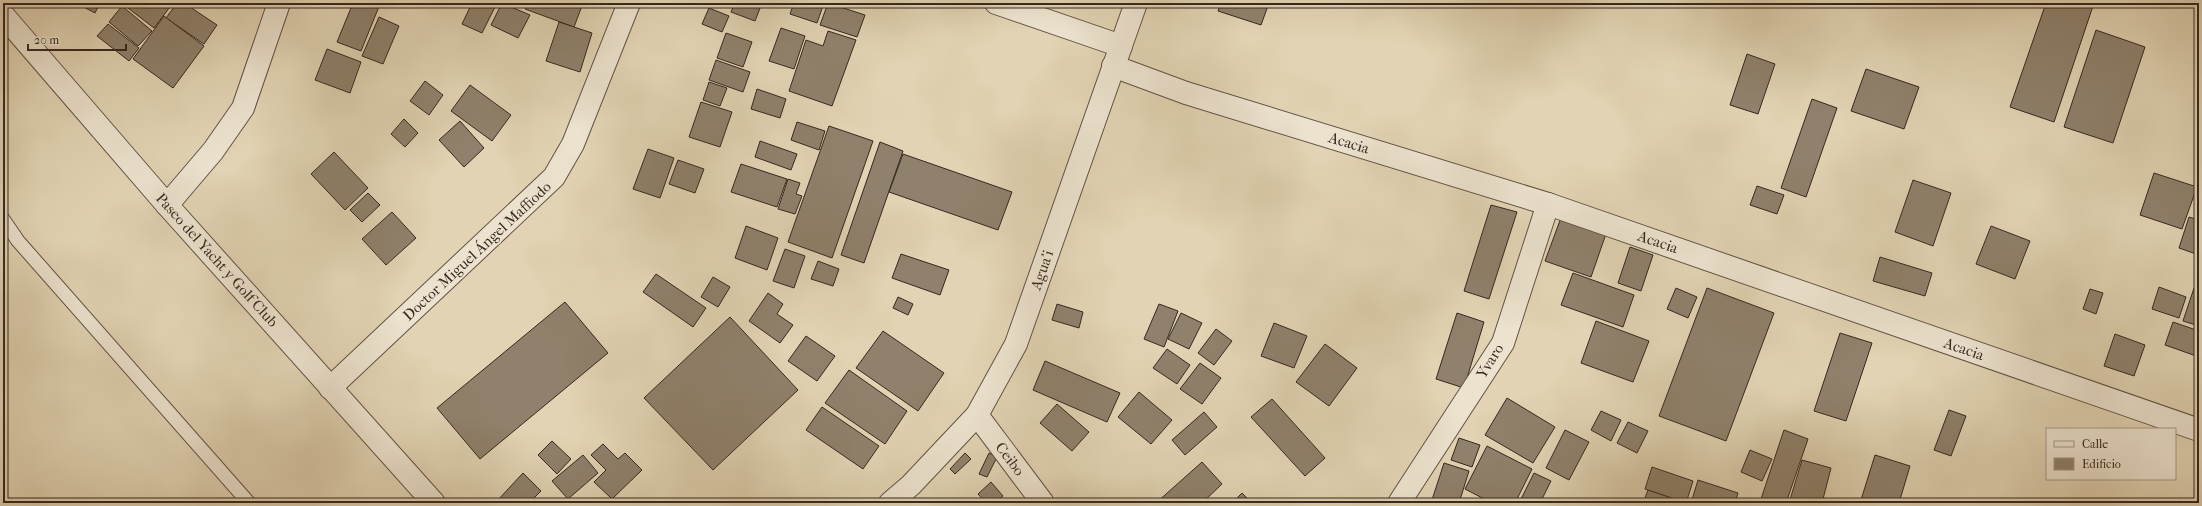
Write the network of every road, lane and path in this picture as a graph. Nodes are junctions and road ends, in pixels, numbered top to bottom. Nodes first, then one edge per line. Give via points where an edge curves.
1 (279, 3) edge
2 (629, 3) edge
3 (996, 3) edge
4 (1136, 3) edge
5 (3, 15) edge
6 (1121, 46) junction
7 (1113, 66) junction
8 (1548, 204) junction
9 (167, 205) junction
10 (3, 219) edge
11 (330, 388) junction
12 (977, 415) junction
13 (2199, 430) edge
14 (249, 503) edge
15 (434, 503) edge
16 (890, 503) edge
17 (1043, 503) edge
18 (1399, 503) edge

1 - 9 street via 243,108 212,151
2 - 11 street, Doctor Miguel Ángel Maffiodo via 573,144 554,177
3 - 6 street
4 - 6 street, Agua'i
5 - 9 street, Paseo del Yacht y Golf Club
6 - 7 street, Agua'i
7 - 8 street, Acacia via 1186,93
7 - 12 street, Agua'i via 1016,344
8 - 13 street, Acacia
8 - 18 street, Yvaro via 1503,343
9 - 11 street, Paseo del Yacht y Golf Club
10 - 14 lane via 23,247
11 - 15 street, Paseo del Yacht y Golf Club
12 - 16 street, Agua'i via 911,485
12 - 17 street, Ceibo

